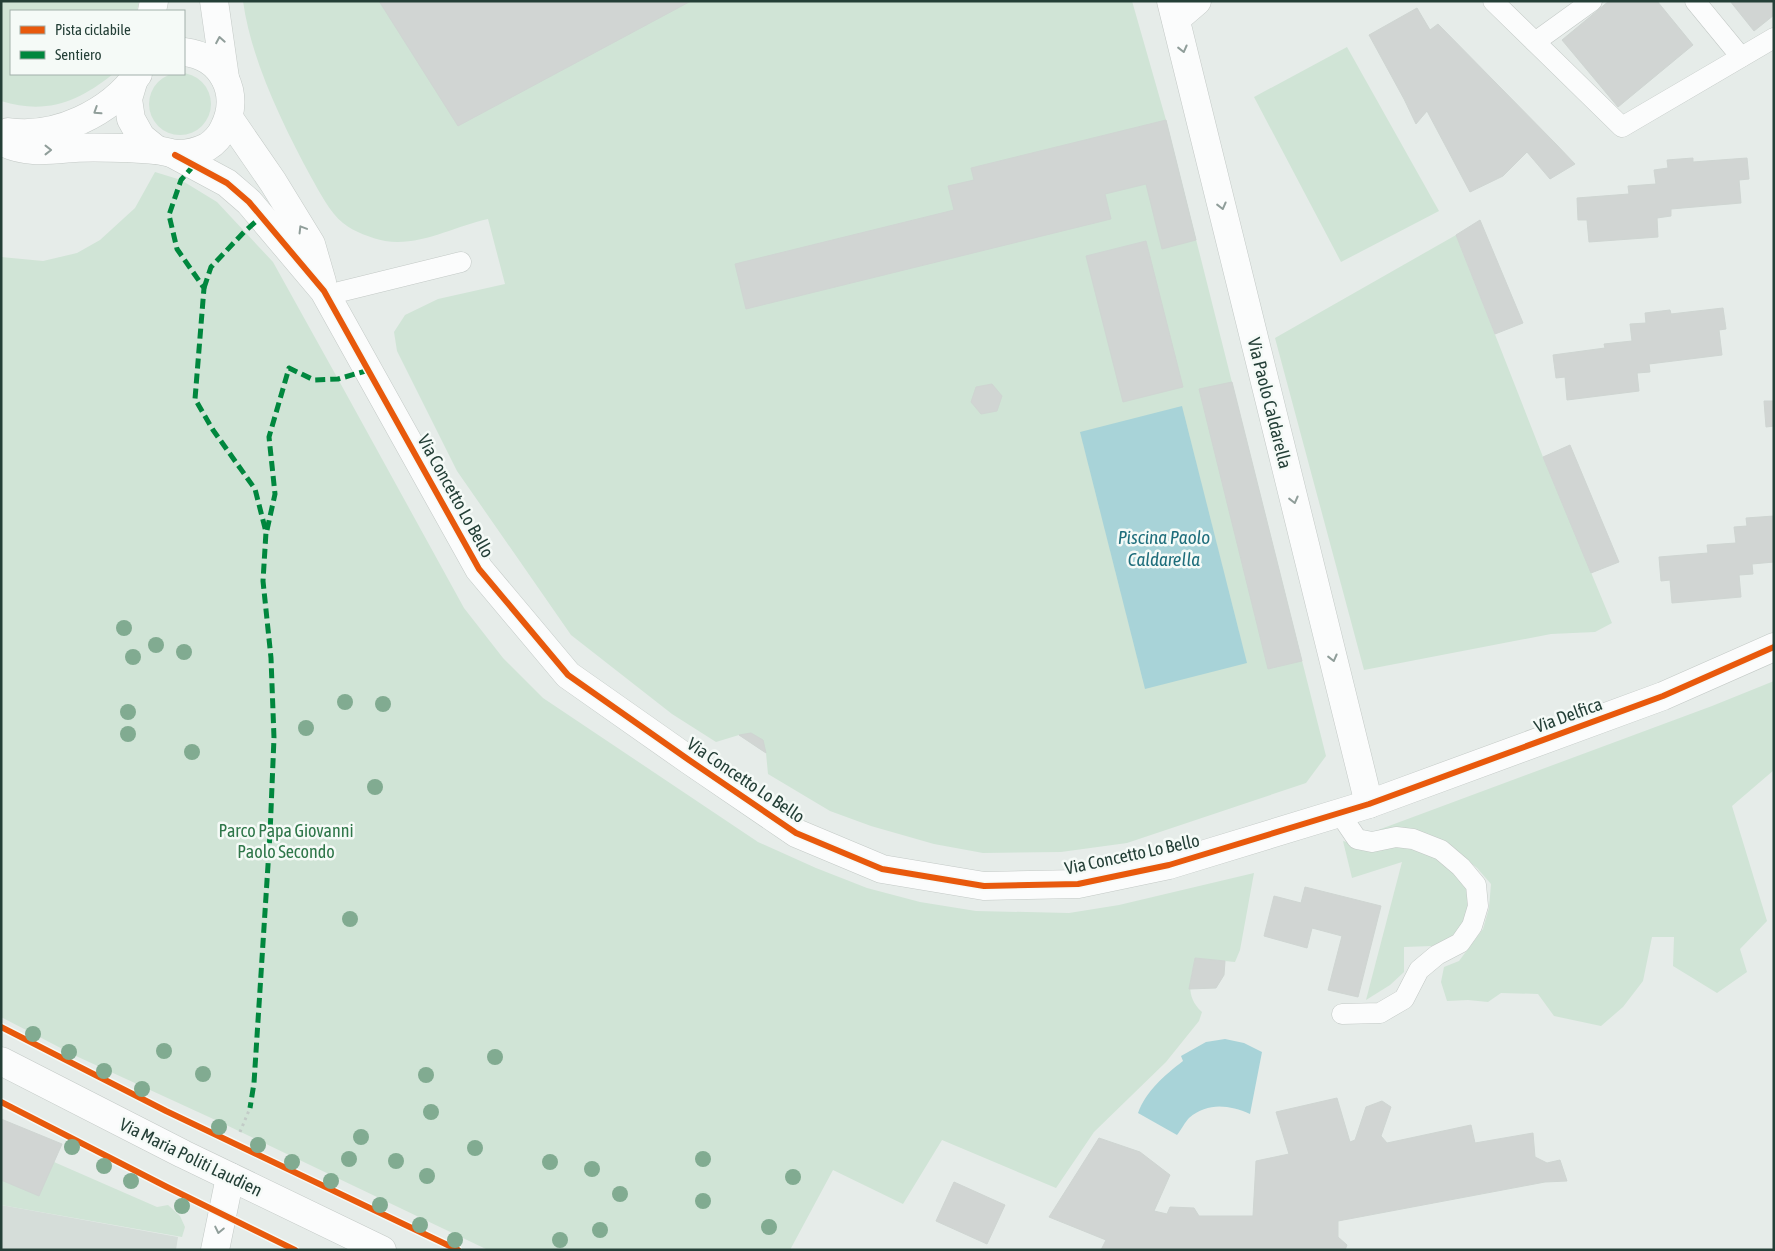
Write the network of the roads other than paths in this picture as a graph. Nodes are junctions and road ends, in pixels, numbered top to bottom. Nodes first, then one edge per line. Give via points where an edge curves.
1 (214, 1) edge
2 (1197, 1) edge
3 (1592, 1) edge
4 (1695, 1) edge
5 (1505, 5) edge
6 (1173, 10) edge
7 (1774, 38) edge
8 (1535, 42) junction
9 (185, 52) edge
10 (1741, 57) junction
11 (136, 77) edge
12 (225, 78) junction
13 (230, 118) junction
14 (1, 131) edge
15 (1, 141) edge
16 (166, 152) junction
17 (461, 262) dead end
18 (326, 293) junction
19 (1774, 647) edge
20 (1369, 804) junction
21 (1340, 814) junction
22 (1342, 1014) dead end
23 (1, 1061) edge
24 (230, 1176) junction
25 (215, 1250) edge
26 (382, 1250) edge

12 -> 1 street
2 - 6 street
3 - 8 lane
4 - 10 lane
5 - 8 lane
6 -> 20 street, Via Paolo Caldarella
7 - 10 lane
8 - 10 lane via 1622,126
9 - 12 street via 205,58
11 -> 14 street via 110,102 73,124 22,134
11 - 16 street via 128,99 131,119 141,137
12 - 13 street via 232,104
13 - 16 street via 222,133 209,146 193,153
18 -> 13 street via 311,244
15 -> 16 street via 12,147 35,150 105,148
16 - 18 street via 227,183 249,202
17 - 18 lane
18 - 21 street, Via Concetto Lo Bello via 479,569 568,675 796,833 882,869 984,886 1078,884 1169,865
19 - 20 street, Via Delfica via 1663,696
20 - 21 street, Via Concetto Lo Bello
21 - 22 lane via 1357,839 1372,842 1396,837 1413,838 1441,850 1476,885 1478,906 1472,926 1460,943 1437,955 1419,970 1404,999 1380,1013
23 - 24 street, Via Maria Politi Laudien
24 -> 25 street
24 - 26 street, Via Maria Politi Laudien

